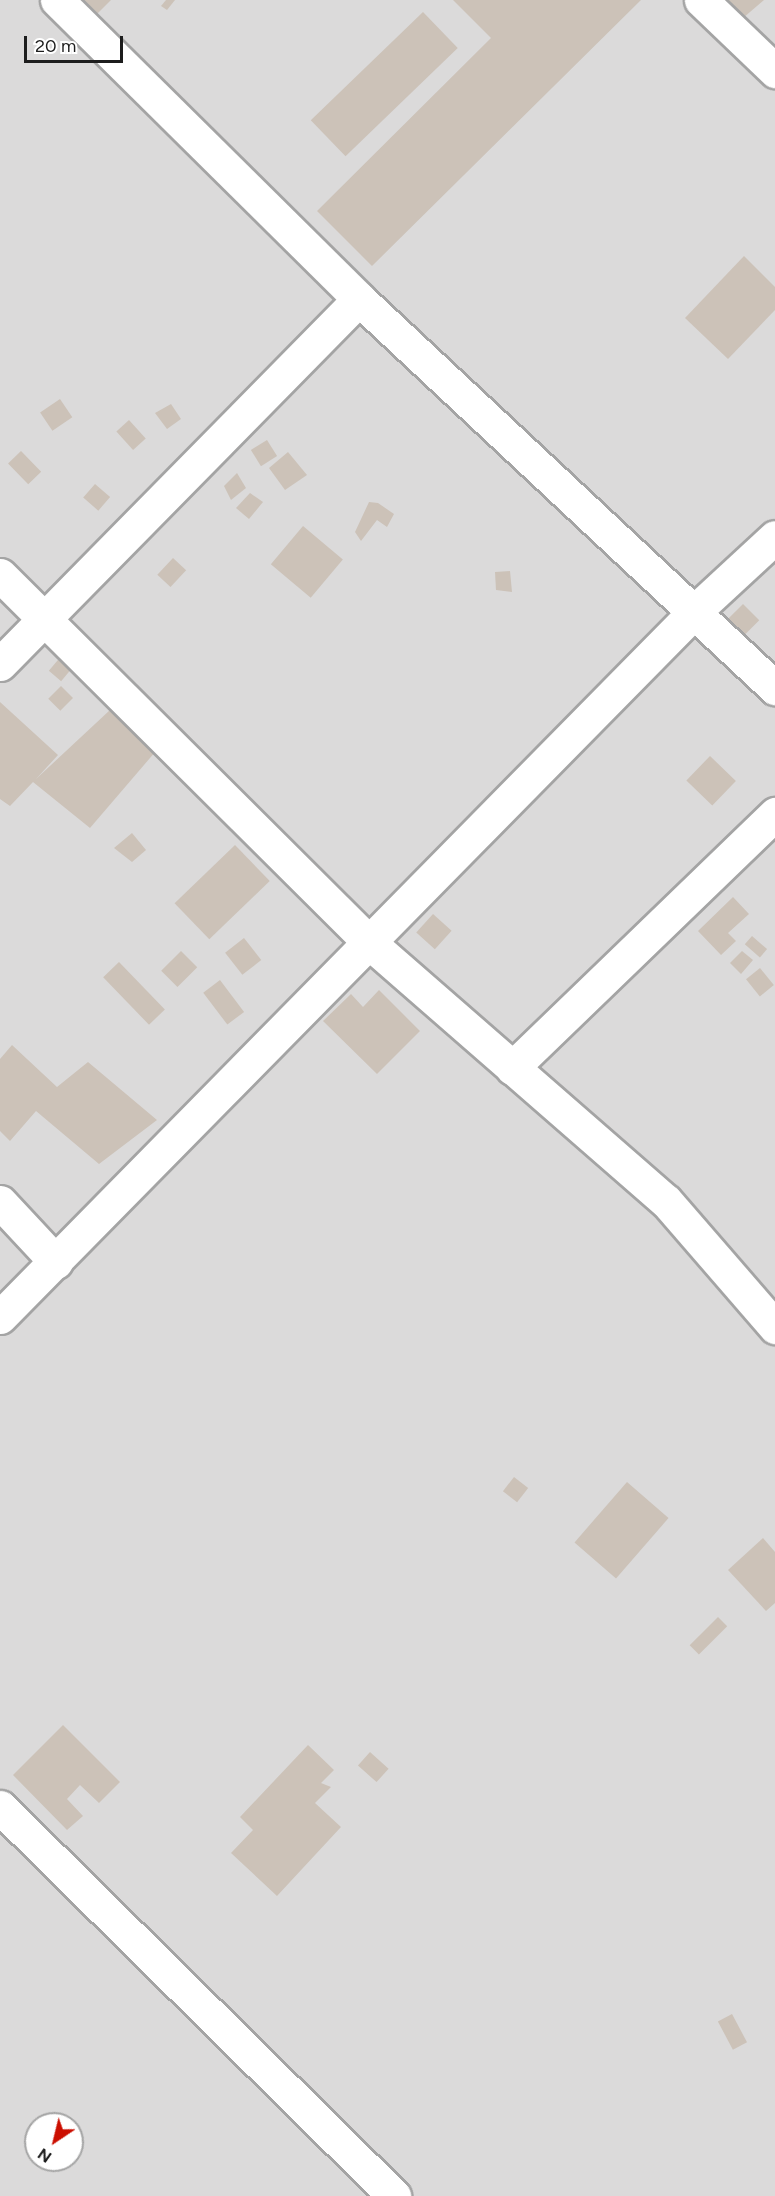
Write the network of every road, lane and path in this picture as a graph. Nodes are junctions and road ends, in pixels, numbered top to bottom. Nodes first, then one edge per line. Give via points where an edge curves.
1 (57, 0) edge
2 (702, 0) edge
3 (775, 71) edge
4 (358, 299) junction
5 (775, 537) edge
6 (0, 575) edge
7 (694, 612) junction
8 (45, 620) junction
9 (0, 664) edge
10 (775, 688) edge
11 (775, 814) edge
12 (371, 944) junction
13 (512, 1068) junction
14 (0, 1202) edge
15 (57, 1262) junction
16 (0, 1317) edge
17 (775, 1327) edge
18 (0, 1807) edge
19 (394, 2196) edge

1 - 4 street
2 - 3 street
4 - 7 street
4 - 8 street
5 - 7 street
6 - 8 street
7 - 10 street
7 - 12 street
8 - 9 street
8 - 12 street
11 - 13 street
12 - 13 street
12 - 15 street
13 - 17 street via 666,1201
14 - 15 street
15 - 16 street
18 - 19 street

